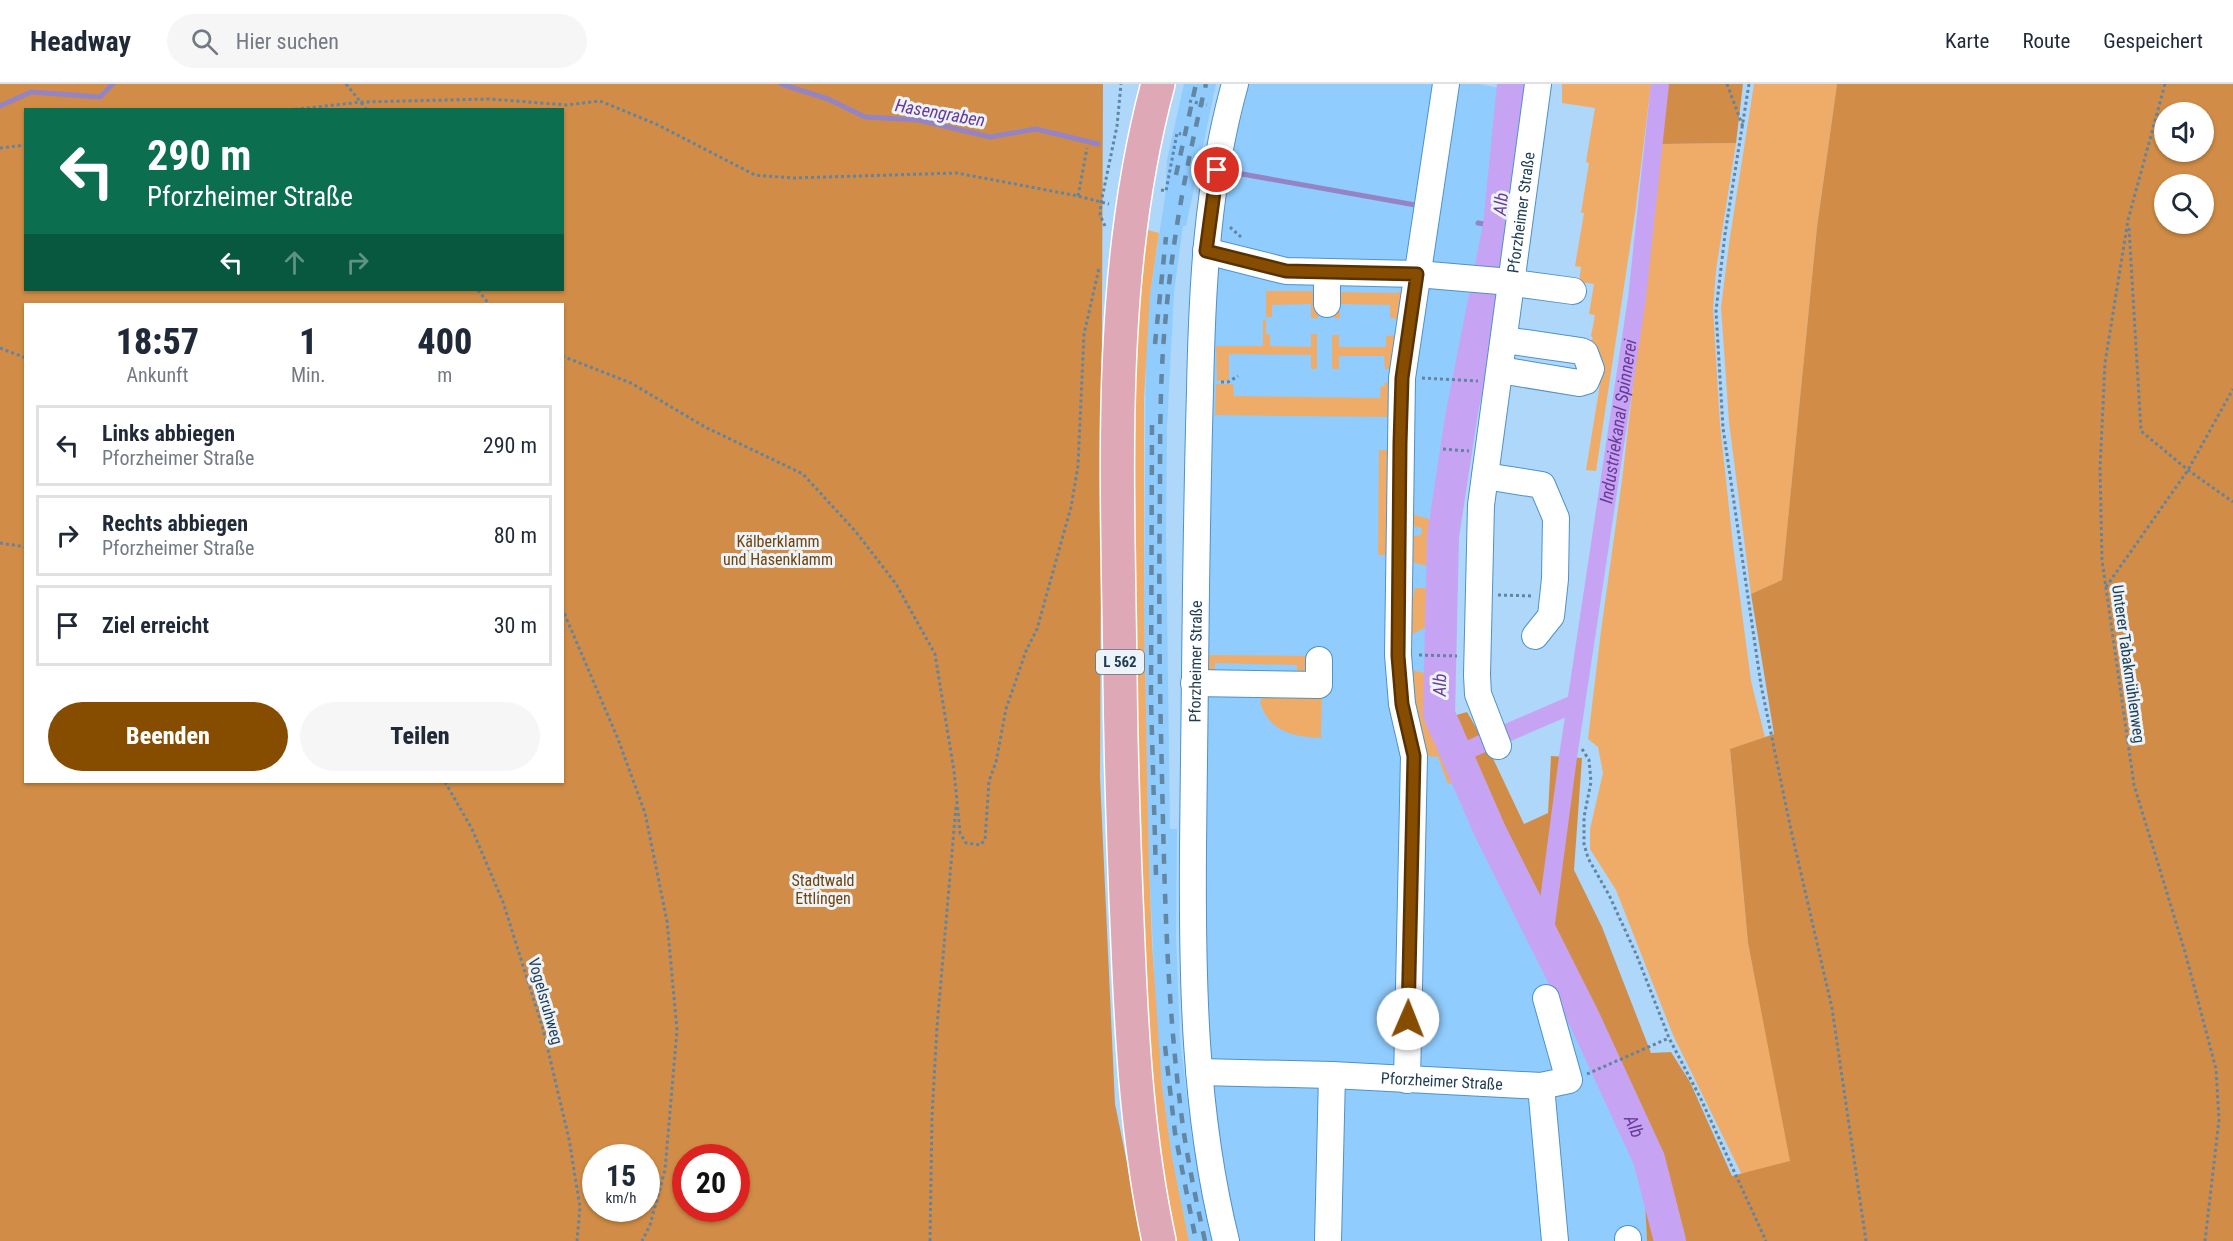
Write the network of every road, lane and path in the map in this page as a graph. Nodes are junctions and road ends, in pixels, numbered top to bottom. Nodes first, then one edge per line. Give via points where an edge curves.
1 (346, 84) edge
2 (1121, 84) edge
3 (1158, 84) edge
4 (1235, 84) edge
5 (1446, 84) edge
6 (1538, 84) edge
7 (1727, 84) edge
8 (1749, 84) edge
9 (2165, 84) edge
10 (1189, 101) dead end
11 (362, 102) junction
12 (1205, 104) dead end
13 (307, 108) edge
14 (366, 108) edge
15 (1743, 127) junction
16 (1181, 134) dead end
17 (24, 145) edge
18 (0, 148) edge
19 (1087, 148) dead end
20 (1161, 190) dead end
21 (1078, 196) junction
22 (1101, 203) junction
23 (1210, 212) junction
24 (2128, 220) junction
25 (1105, 234) dead end
26 (1247, 242) dead end
27 (1206, 251) junction
28 (1100, 267) dead end
29 (1327, 272) junction
30 (1417, 274) junction
31 (1506, 282) junction
32 (478, 291) edge
33 (1573, 291) dead end
34 (488, 303) edge
35 (1327, 304) dead end
36 (1505, 340) junction
37 (0, 348) edge
38 (24, 357) edge
39 (564, 357) edge
40 (1489, 375) junction
41 (1402, 378) junction
42 (2233, 389) edge
43 (1443, 449) dead end
44 (1463, 450) dead end
45 (2188, 470) junction
46 (1485, 476) junction
47 (2233, 502) edge
48 (0, 543) edge
49 (24, 547) edge
50 (2106, 588) junction
51 (564, 613) edge
52 (1534, 636) dead end
53 (1428, 655) dead end
54 (1452, 656) dead end
55 (1319, 660) dead end
56 (1194, 683) junction
57 (1498, 746) dead end
58 (1582, 749) dead end
59 (446, 783) edge
60 (957, 798) junction
61 (1546, 998) dead end
62 (1669, 1038) junction
63 (1595, 1071) dead end
64 (1199, 1072) junction
65 (1332, 1075) junction
66 (1407, 1080) junction
67 (1541, 1086) junction
68 (577, 1241) edge
69 (642, 1241) edge
70 (930, 1241) edge
71 (1159, 1241) edge
72 (1226, 1241) edge
73 (1328, 1241) edge
74 (1555, 1241) edge
75 (1766, 1241) edge
76 (1866, 1241) edge
77 (2205, 1241) edge

1 - 11 path
2 - 22 path via 1111,162
3 - 71 main road, L 562 via 1132,206 1121,304 1117,406 1122,805 1131,1026 1145,1166
4 - 23 street, Pforzheimer Straße
5 - 30 street
6 - 31 street, Pforzheimer Straße
7 - 15 path
8 - 15 path
9 - 24 path, Unterer Tabakmühlenweg
10 - 12 path
11 - 13 path
11 - 14 path
11 - 21 path via 490,99 567,105 600,101 656,124 755,175 792,178 957,173
15 - 76 path via 1716,311 1723,428 1761,685 1832,1008
16 - 20 path via 1177,133 1166,191
17 - 18 path
19 - 21 path
21 - 22 path
22 - 25 path
23 - 26 path via 1225,214 1224,223
23 - 27 street, Pforzheimer Straße
24 - 45 path via 2141,432
24 - 50 path, Unterer Tabakmühlenweg via 2104,363 2100,469
27 - 29 street, Pforzheimer Straße via 1286,271
27 - 56 street, Pforzheimer Straße
28 - 60 path via 1084,334 1078,466 1071,507 1037,629 1006,710 989,780 985,840 980,845 966,843 960,833
29 - 30 street, Pforzheimer Straße
29 - 35 street
30 - 31 street, Pforzheimer Straße
30 - 41 street
31 - 33 street
31 - 36 street
32 - 34 path
36 - 40 street
36 - 40 street via 1581,351 1591,369 1586,381 1579,383
37 - 38 path
39 - 60 path via 631,383 705,427 803,474 856,532 896,584 935,654
40 - 41 path
40 - 46 street
41 - 66 street via 1398,656 1402,704 1414,756
42 - 45 path
43 - 44 path
45 - 47 path
45 - 50 path
46 - 52 street via 1542,485 1556,518 1556,579 1551,616
46 - 57 street via 1477,675 1478,694
48 - 49 path
50 - 77 path, Unterer Tabakmühlenweg via 2134,785 2216,1069 2219,1120
51 - 69 path via 645,813 667,921 677,1030 665,1170
53 - 54 path
55 - 56 street via 1319,685
56 - 64 street, Pforzheimer Straße via 1192,946
58 - 62 path via 1589,760 1591,782 1584,817 1588,858 1637,956
59 - 68 path, Vogelsruhweg via 472,829 503,902 543,1029 569,1139 580,1207
60 - 70 path via 936,1049
61 - 67 street, Pforzheimer Straße via 1569,1080
62 - 63 path
62 - 75 path
64 - 65 street, Pforzheimer Straße
64 - 72 street, Pforzheimer Straße via 1210,1166
65 - 66 street, Pforzheimer Straße
65 - 73 street
66 - 67 street, Pforzheimer Straße
67 - 74 street

